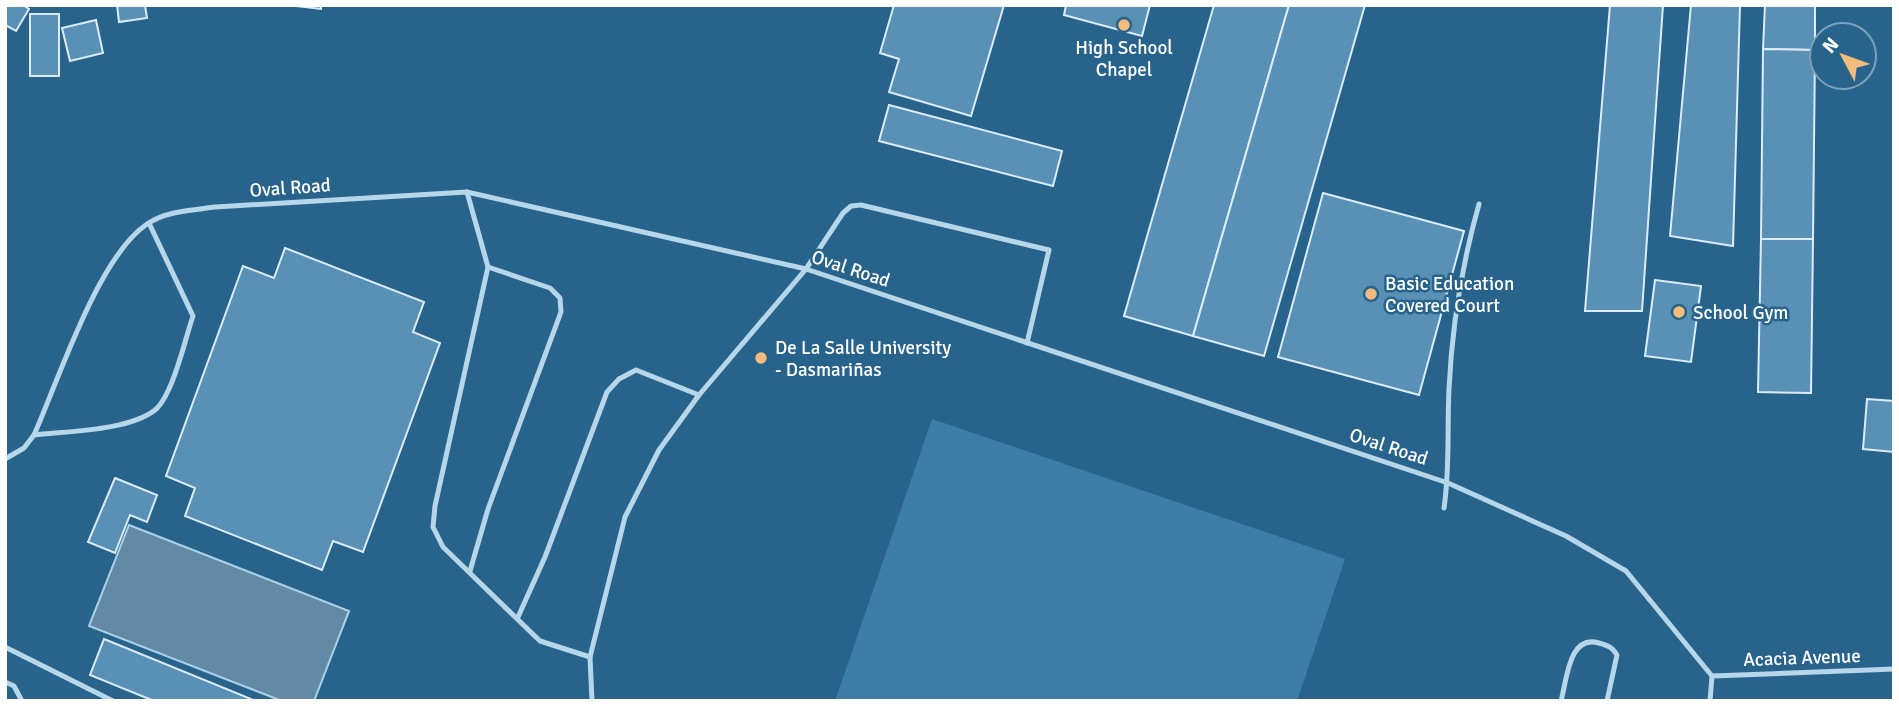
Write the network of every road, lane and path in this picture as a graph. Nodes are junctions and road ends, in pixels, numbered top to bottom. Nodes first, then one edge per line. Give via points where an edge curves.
1 (467, 192) junction
2 (1479, 204) dead end
3 (149, 223) junction
4 (488, 267) junction
5 (806, 269) junction
6 (1027, 343) junction
7 (699, 394) junction
8 (34, 435) junction
9 (5, 459) edge
10 (1448, 483) junction
11 (1444, 508) dead end
12 (470, 571) junction
13 (518, 617) junction
14 (5, 647) edge
15 (590, 657) junction
16 (1894, 669) edge
17 (1712, 676) junction
18 (5, 682) edge
19 (22, 701) edge
20 (113, 701) edge
21 (592, 701) edge
22 (1561, 701) edge
23 (1607, 701) edge
24 (1710, 701) edge

1 - 3 lane, Oval Road via 215,207
1 - 4 lane
1 - 5 lane, Oval Road
2 - 10 lane via 1461,278 1449,388
3 - 8 lane, Oval Road via 122,246 105,271
3 - 8 lane via 193,316 168,390 156,410 128,423
4 - 12 lane via 433,527 443,547
4 - 12 lane via 550,288 560,298 561,312 488,509
5 - 6 lane, Oval Road
5 - 6 lane via 843,213 861,205 1049,250
5 - 7 lane
6 - 10 lane, Oval Road
7 - 13 lane via 636,370 618,379 607,392
7 - 15 lane via 659,450 625,517
8 - 9 lane, Oval Road via 24,448
10 - 11 lane
10 - 17 lane, Oval Road via 1566,536 1626,571
12 - 13 lane
13 - 15 lane via 541,641
14 - 20 lane
15 - 21 lane
16 - 17 lane, Acacia Avenue
17 - 24 lane
18 - 19 lane via 15,686
22 - 23 lane via 1573,655 1579,645 1590,640 1611,646 1617,655

